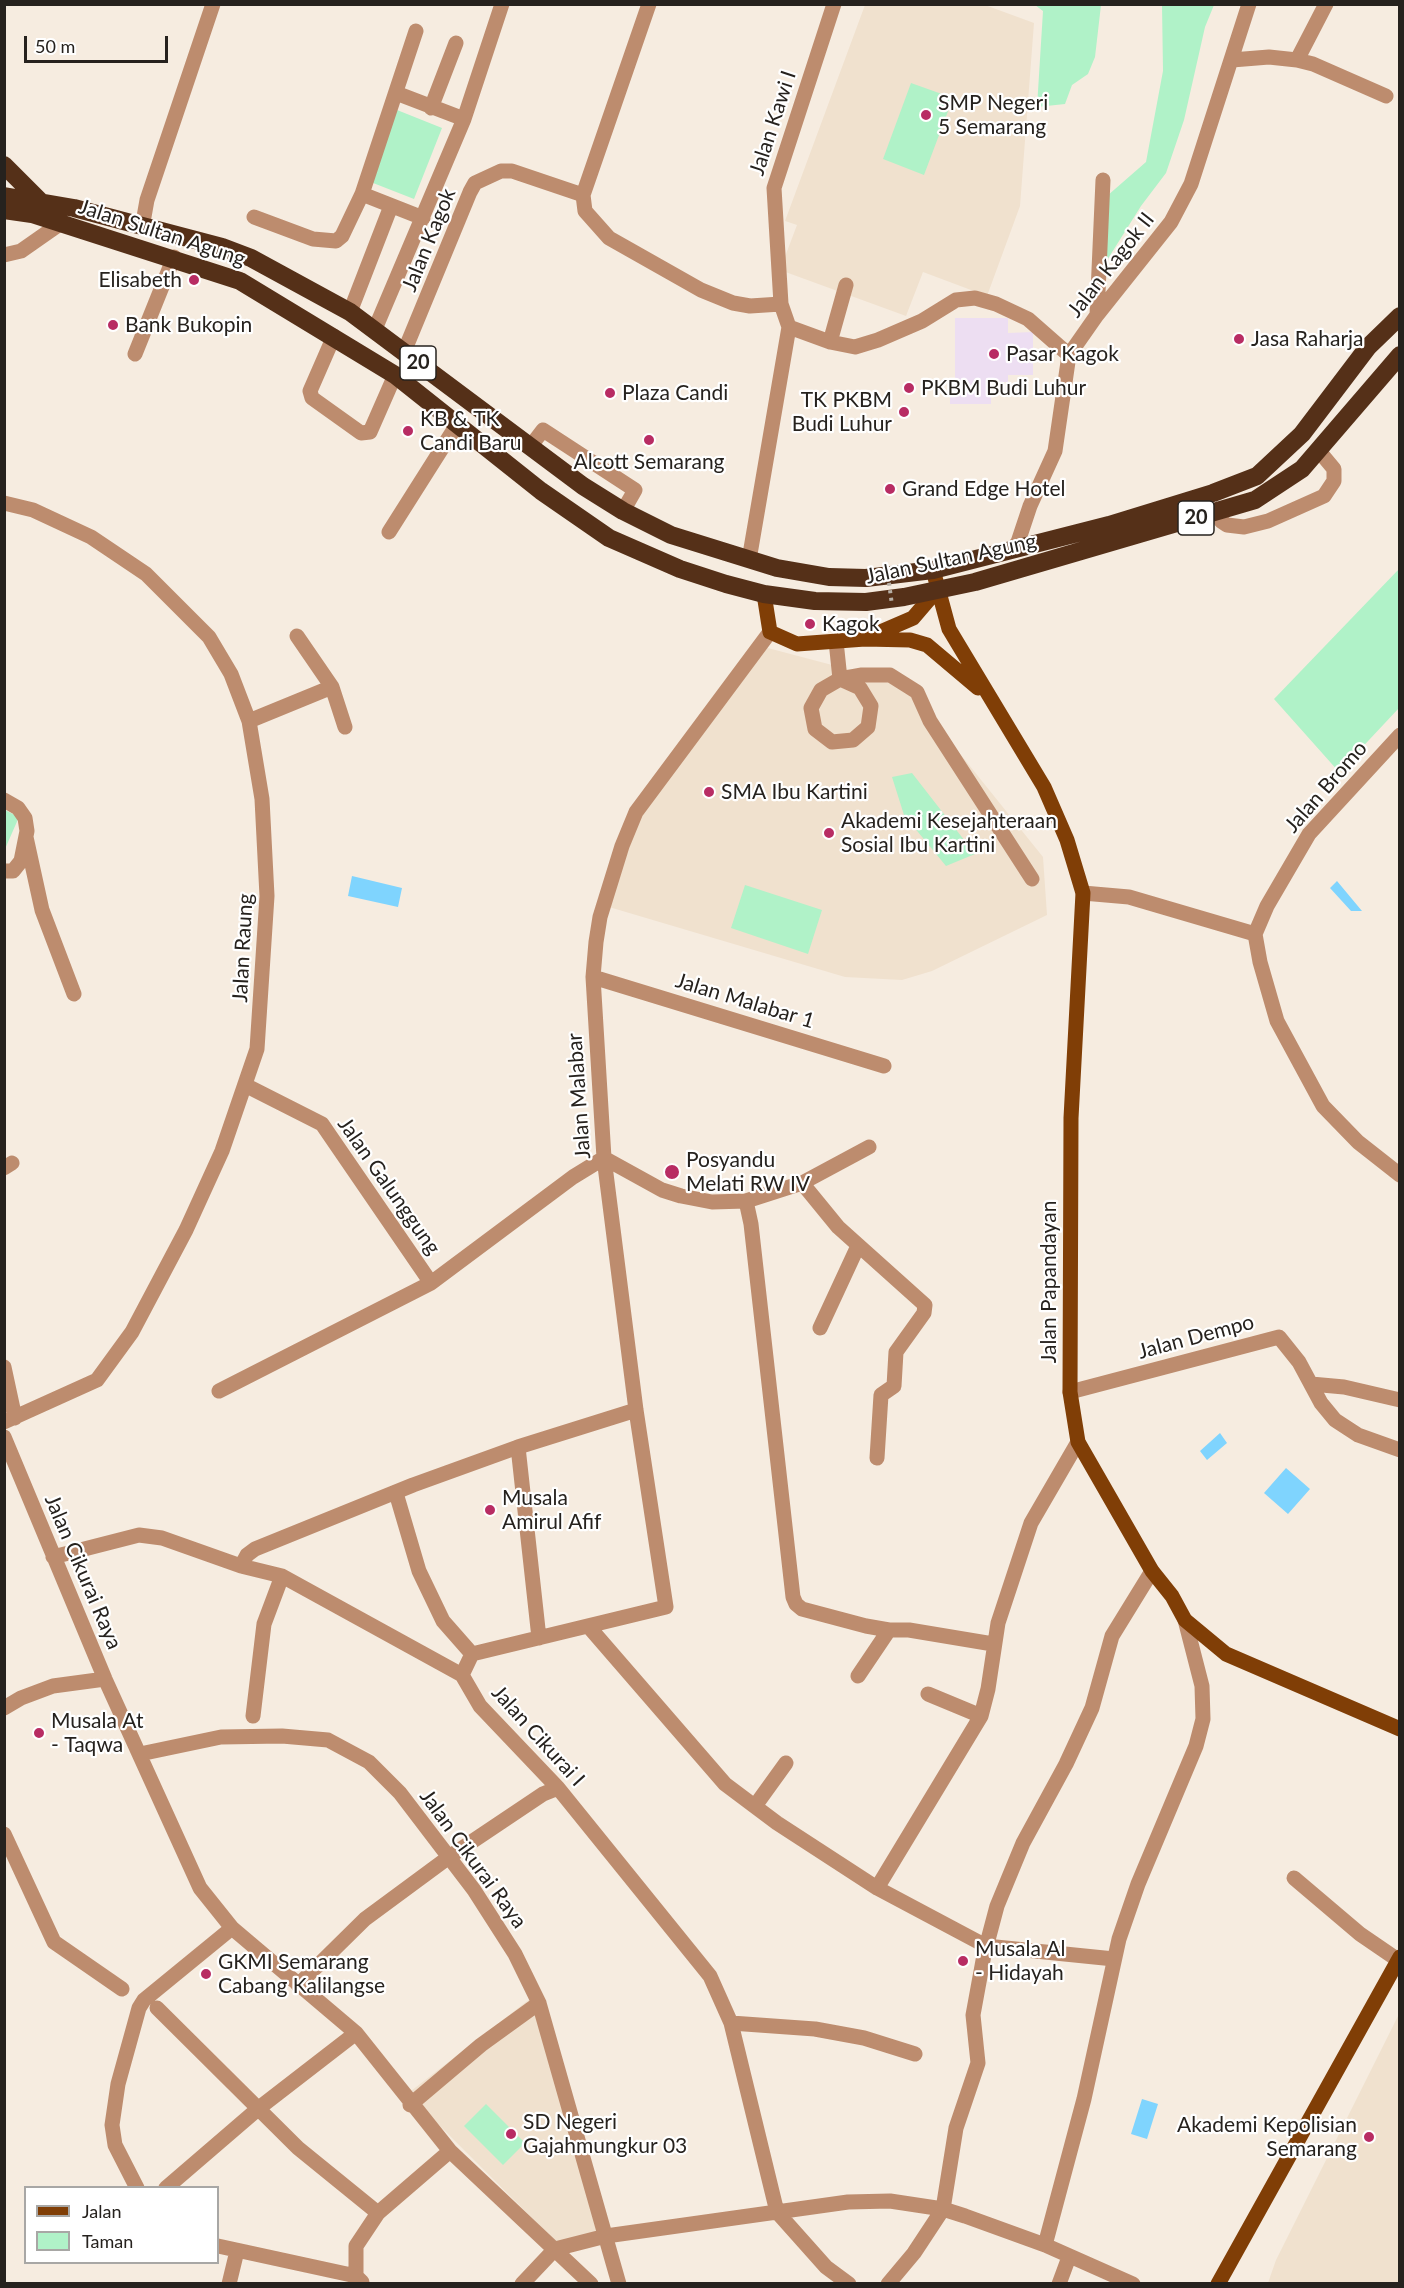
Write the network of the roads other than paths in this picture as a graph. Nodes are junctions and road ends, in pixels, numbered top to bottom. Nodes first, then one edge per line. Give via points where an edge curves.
1 (213, 4) edge
2 (502, 4) edge
3 (649, 4) edge
4 (834, 4) edge
5 (1326, 4) edge
6 (1249, 5) edge
7 (417, 31) dead end
8 (456, 43) dead end
9 (1232, 60) junction
10 (1297, 60) junction
11 (396, 93) junction
12 (1386, 96) dead end
13 (431, 108) junction
14 (464, 119) junction
15 (4, 165) edge
16 (1103, 180) dead end
17 (362, 194) junction
18 (584, 195) junction
19 (4, 196) edge
20 (40, 201) junction
21 (391, 206) junction
22 (4, 210) edge
23 (254, 217) dead end
24 (423, 218) junction
25 (61, 223) junction
26 (142, 228) junction
27 (4, 255) edge
28 (174, 257) junction
29 (846, 285) dead end
30 (781, 304) junction
31 (350, 312) junction
32 (1097, 315) junction
33 (1400, 316) edge
34 (789, 327) junction
35 (375, 329) junction
36 (334, 336) junction
37 (830, 342) junction
38 (404, 352) junction
39 (135, 354) dead end
40 (1400, 355) edge
41 (1069, 356) junction
42 (394, 375) junction
43 (458, 423) junction
44 (530, 447) junction
45 (1319, 451) junction
46 (4, 503) edge
47 (623, 511) junction
48 (1219, 512) junction
49 (389, 532) dead end
50 (1012, 550) junction
51 (749, 560) junction
52 (895, 570) junction
53 (933, 570) junction
54 (937, 590) junction
55 (764, 594) junction
56 (898, 601) junction
57 (770, 632) junction
58 (297, 636) dead end
59 (865, 639) junction
60 (836, 641) junction
61 (840, 679) junction
62 (332, 687) junction
63 (987, 695) junction
64 (249, 721) junction
65 (345, 727) dead end
66 (1400, 735) edge
67 (4, 800) edge
68 (26, 837) junction
69 (4, 871) edge
70 (1032, 879) dead end
71 (1083, 893) junction
72 (1255, 934) junction
73 (593, 977) junction
74 (74, 994) dead end
75 (884, 1066) dead end
76 (245, 1085) junction
77 (869, 1148) dead end
78 (604, 1158) junction
79 (1400, 1175) edge
80 (802, 1183) junction
81 (746, 1201) junction
82 (858, 1246) junction
83 (431, 1283) junction
84 (820, 1328) dead end
85 (4, 1367) edge
86 (1311, 1384) junction
87 (219, 1391) dead end
88 (1070, 1392) junction
89 (1400, 1400) edge
90 (636, 1410) junction
91 (10, 1420) edge
92 (4, 1437) edge
93 (1078, 1442) junction
94 (518, 1447) junction
95 (1400, 1450) edge
96 (877, 1458) dead end
97 (396, 1493) junction
98 (53, 1557) junction
99 (241, 1566) junction
100 (1152, 1571) junction
101 (282, 1576) junction
102 (1185, 1620) junction
103 (589, 1627) junction
104 (889, 1630) junction
105 (539, 1638) junction
106 (993, 1644) junction
107 (472, 1654) junction
108 (462, 1675) junction
109 (858, 1676) dead end
110 (105, 1679) junction
111 (928, 1694) dead end
112 (4, 1708) edge
113 (253, 1716) dead end
114 (981, 1716) junction
115 (1400, 1729) edge
116 (140, 1754) junction
117 (786, 1763) dead end
118 (558, 1788) junction
119 (755, 1806) junction
120 (4, 1834) edge
121 (450, 1857) junction
122 (1294, 1878) dead end
123 (878, 1888) junction
124 (232, 1928) junction
125 (986, 1946) junction
126 (1399, 1958) edge
127 (1114, 1959) junction
128 (298, 1985) junction
129 (122, 1989) dead end
130 (539, 2003) junction
131 (158, 2008) dead end
132 (731, 2023) junction
133 (356, 2033) junction
134 (915, 2054) dead end
135 (410, 2105) junction
136 (260, 2108) junction
137 (450, 2151) junction
138 (136, 2186) edge
139 (167, 2186) edge
140 (943, 2209) junction
141 (777, 2212) junction
142 (378, 2213) junction
143 (606, 2236) junction
144 (1045, 2245) junction
145 (219, 2246) edge
146 (555, 2249) junction
147 (237, 2251) junction
148 (1070, 2257) junction
149 (358, 2281) edge
150 (229, 2283) edge
151 (522, 2283) edge
152 (591, 2283) edge
153 (619, 2283) edge
154 (849, 2283) edge
155 (888, 2283) edge
156 (1059, 2283) edge
157 (1134, 2283) edge
158 (1218, 2283) edge

1 - 26 street via 147,200
2 - 14 street
3 - 18 street
4 - 30 street, Jalan Kawi I via 774,188
5 - 10 street
6 - 9 street, Jalan Kagok II
7 - 11 street
8 - 13 street
9 - 10 street
9 - 32 street, Jalan Kagok II via 1191,184 1171,222
10 - 12 street
11 - 13 street
11 - 17 street
13 - 14 street
14 - 24 street
15 - 20 highway
16 - 32 street
17 - 21 street
17 - 23 street via 336,241 313,239
18 - 30 street via 585,211 609,238 701,290 750,306
18 - 38 street, Jalan Kagok via 512,171 501,171 475,183
19 - 20 highway, Jalan Sultan Agung / 20
20 - 26 highway, Jalan Sultan Agung / 20
21 - 24 street
21 - 31 street
22 - 25 highway, Jalan Sultan Agung / 20
24 - 35 street
25 - 27 street via 21,251
25 - 28 highway, Jalan Sultan Agung / 20
26 - 31 highway, Jalan Sultan Agung / 20 via 251,258
28 - 36 highway, Jalan Sultan Agung / 20 via 240,280
28 - 39 street
29 - 37 street
30 - 34 street, Jalan Kawi I
31 - 35 highway, Jalan Sultan Agung / 20
32 - 41 street, Jalan Kagok II
33 - 50 highway, Jalan Sultan Agung / 20 via 1368,347 1302,434 1257,476 1213,493
34 - 37 street
34 - 51 street, Jalan Kawi I
35 - 38 highway, Jalan Sultan Agung / 20
36 - 42 highway, Jalan Sultan Agung / 20
36 - 42 street via 310,391 312,398 361,433 370,432
37 - 41 street via 867,345 922,321 956,300 975,298 1028,319
38 - 44 highway, Jalan Sultan Agung / 20
40 - 45 highway, Jalan Sultan Agung / 20
41 - 50 street, Jalan Kagok II via 1055,451
42 - 43 highway, Jalan Sultan Agung / 20
43 - 49 street
43 - 55 highway, Jalan Sultan Agung / 20 via 566,510 609,538 680,569
44 - 47 highway, Jalan Sultan Agung / 20
44 - 47 street via 543,430 635,490
45 - 48 highway, Jalan Sultan Agung / 20 via 1302,469 1267,494
45 - 48 street via 1334,469 1334,482 1324,496 1277,518 1244,527 1227,525 1221,521
46 - 64 street, Jalan Raung via 33,510 91,537 153,581 209,637 231,674
47 - 51 highway, Jalan Sultan Agung / 20 via 671,536
48 - 54 highway, Jalan Sultan Agung / 20
50 - 53 highway, Jalan Sultan Agung / 20
51 - 52 highway, Jalan Sultan Agung / 20 via 829,577 866,578
52 - 53 highway, Jalan Sultan Agung / 20
52 - 56 main road
53 - 54 main road, Jalan Papandayan
54 - 56 highway, Jalan Sultan Agung / 20
54 - 59 main road via 913,618
54 - 63 main road, Jalan Papandayan via 948,629
55 - 56 highway, Jalan Sultan Agung / 20 via 838,602
55 - 57 main road
57 - 60 main road, Jalan Papandayan via 797,644
57 - 73 street, Jalan Malabar via 636,813 600,917
58 - 62 street
59 - 60 main road, Jalan Papandayan
59 - 63 main road, Jalan Papandayan via 910,640 927,645
60 - 61 street
61 - 61 street via 821,690 811,708 815,729 832,741 853,741 868,727 871,706 860,688
61 - 70 street via 890,675 917,692 930,721
62 - 64 street
62 - 65 street
63 - 71 main road, Jalan Papandayan via 1052,803
64 - 76 street, Jalan Raung via 263,809 267,918 257,1049
66 - 72 street, Jalan Bromo via 1309,834
67 - 68 street via 18,808 25,818
68 - 69 street via 21,861 13,871
68 - 74 street via 42,910
71 - 72 street via 1129,897
71 - 88 main road, Jalan Papandayan via 1071,1118
72 - 79 street via 1277,1021 1323,1106 1358,1142
73 - 75 street, Jalan Malabar 1
73 - 78 street, Jalan Malabar
76 - 83 street, Jalan Galunggung via 322,1124
76 - 91 street, Jalan Raung via 222,1151 186,1230 132,1332 97,1380
77 - 80 street
78 - 81 street via 662,1190 681,1196 712,1202
78 - 83 street, Jalan Galunggung via 573,1176
78 - 90 street, Jalan Malabar
80 - 81 street
80 - 82 street
81 - 104 street via 793,1598 802,1609
82 - 84 street
82 - 96 street via 926,1307 896,1352 894,1386 881,1395
83 - 87 street, Jalan Galunggung
85 - 91 street
86 - 88 street, Jalan Dempo via 1299,1362 1276,1337
86 - 89 street
86 - 95 street, Jalan Dempo via 1335,1420 1358,1435
88 - 93 main road, Jalan Papandayan
90 - 94 street
90 - 103 street, Jalan Malabar via 666,1603 664,1609
92 - 98 street, Jalan Cikurai Raya
93 - 100 main road, Jalan Papandayan
93 - 106 street via 1031,1523
94 - 97 street
94 - 105 street
97 - 99 street via 255,1549
97 - 107 street via 419,1571 443,1621
98 - 99 street via 138,1535 162,1538
98 - 110 street, Jalan Cikurai Raya
99 - 101 street
100 - 102 main road, Jalan Papandayan
100 - 125 street via 1112,1636 1092,1708 1023,1843 997,1906
101 - 108 street
101 - 113 street via 264,1624
102 - 115 main road, Jalan Papandayan via 1226,1654
102 - 127 street via 1202,1686 1203,1719 1196,1746 1138,1884
103 - 105 street
103 - 119 street via 725,1784
104 - 106 street
104 - 109 street
105 - 107 street
106 - 114 street
107 - 108 street
108 - 118 street, Jalan Cikurai I via 480,1706
110 - 112 street via 53,1686
110 - 116 street, Jalan Cikurai Raya
111 - 114 street
114 - 123 street
116 - 121 street, Jalan Cikurai Raya via 221,1737 328,1740 369,1762 400,1793
116 - 124 street, Jalan Cikurai Raya via 200,1888
117 - 119 street
118 - 121 street via 543,1794
118 - 132 street, Jalan Cikurai I via 710,1976
119 - 123 street
120 - 129 street via 54,1942
121 - 128 street via 365,1919
121 - 130 street, Jalan Cikurai Raya via 515,1954
122 - 126 street via 1360,1934
123 - 125 street
124 - 128 street, Jalan Cikurai Raya
124 - 138 street via 139,2008 118,2084 112,2125 114,2145
125 - 127 street
125 - 140 street via 973,2015 978,2063 956,2128
126 - 158 main road
127 - 144 street via 1084,2098
128 - 133 street, Jalan Cikurai Raya
130 - 135 street via 481,2045
130 - 143 street, Jalan Cikurai Raya
131 - 136 street
132 - 134 street via 825,2031
132 - 141 street, Jalan Cikurai I
133 - 135 street, Jalan Cikurai Raya
133 - 136 street
135 - 137 street, Jalan Cikurai Raya
136 - 139 street
136 - 142 street via 298,2148
137 - 142 street
137 - 146 street, Jalan Cikurai Raya
140 - 141 street via 890,2201 848,2202
140 - 144 street
140 - 155 street
141 - 143 street
141 - 154 street via 826,2267
142 - 149 street via 356,2246
143 - 146 street
143 - 153 street, Jalan Cikurai Raya
144 - 148 street
145 - 147 street
146 - 151 street
146 - 152 street, Jalan Cikurai Raya
147 - 149 street
147 - 150 street
148 - 156 street
148 - 157 street

